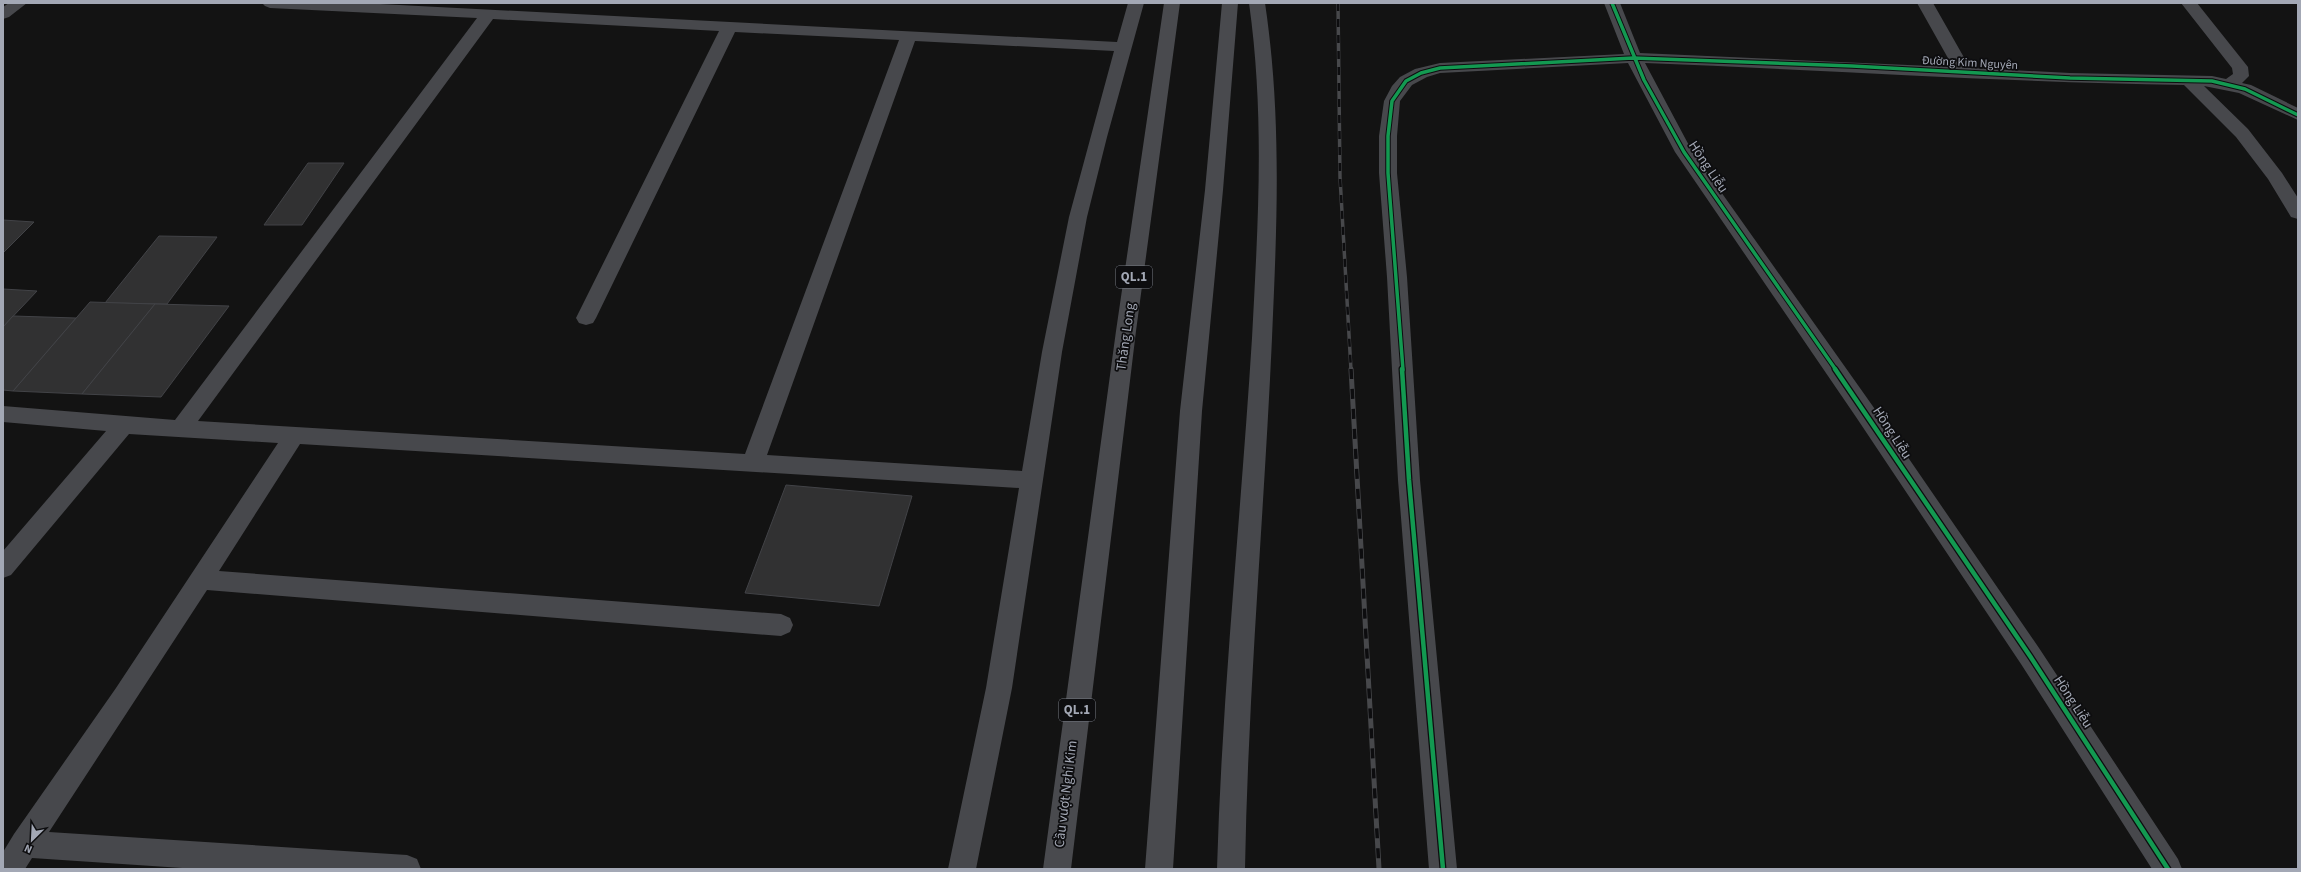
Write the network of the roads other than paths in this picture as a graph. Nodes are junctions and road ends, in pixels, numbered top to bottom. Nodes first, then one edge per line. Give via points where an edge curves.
1 (19, 3) edge
2 (270, 3) edge
3 (287, 3) edge
4 (1136, 3) edge
5 (1172, 3) edge
6 (1230, 3) edge
7 (1257, 3) edge
8 (1612, 3) edge
9 (1925, 3) edge
10 (2189, 3) edge
11 (3, 14) edge
12 (488, 15) junction
13 (729, 27) junction
14 (908, 36) junction
15 (1123, 47) junction
16 (1633, 58) junction
17 (1965, 73) junction
18 (2188, 80) junction
19 (2230, 84) junction
20 (2298, 115) edge
21 (2298, 213) edge
22 (586, 318) dead end
23 (3, 414) edge
24 (124, 425) junction
25 (181, 428) junction
26 (294, 434) junction
27 (753, 462) junction
28 (1032, 480) junction
29 (1099, 552) joint
30 (3, 568) edge
31 (201, 580) junction
32 (781, 625) dead end
33 (24, 844) junction
34 (8, 869) edge
35 (407, 869) edge
36 (962, 869) edge
37 (1057, 869) edge
38 (1159, 869) edge
39 (1230, 869) edge
40 (1443, 869) edge
41 (2168, 869) edge

1 - 11 street
2 - 3 street
3 - 12 street
4 - 15 street
5 - 29 main road, Thăng Long / QL.1 via 1126,331
6 - 38 main road via 1191,411
7 - 39 street via 1268,117 1269,160 1261,358 1236,694
8 - 16 street, Hồng Liễu
9 - 17 street
10 - 19 street via 2240,67 2241,76
12 - 13 street
12 - 25 street
13 - 14 street
13 - 22 street
14 - 15 street
14 - 27 street
15 - 28 street via 1078,217 1052,352
16 - 17 street, Đường Kim Nguyên
16 - 40 street, Đường Kim Nguyên via 1440,68 1421,73 1406,81 1392,100 1388,136 1388,174 1398,277 1410,480
16 - 41 street, Hồng Liễu via 1658,110 1684,152 2030,656
17 - 18 street, Đường Kim Nguyên
18 - 19 street, Đường Kim Nguyên
18 - 21 street via 2242,133 2276,177
19 - 20 street, Đường Kim Nguyên
23 - 24 street
24 - 25 street
24 - 30 street
25 - 26 street
26 - 27 street
26 - 31 street
27 - 28 street
28 - 36 street via 999,688
29 - 37 main road, Cầu vượt Nghi Kim / QL.1
31 - 32 street
31 - 33 street
33 - 34 street
33 - 35 street

